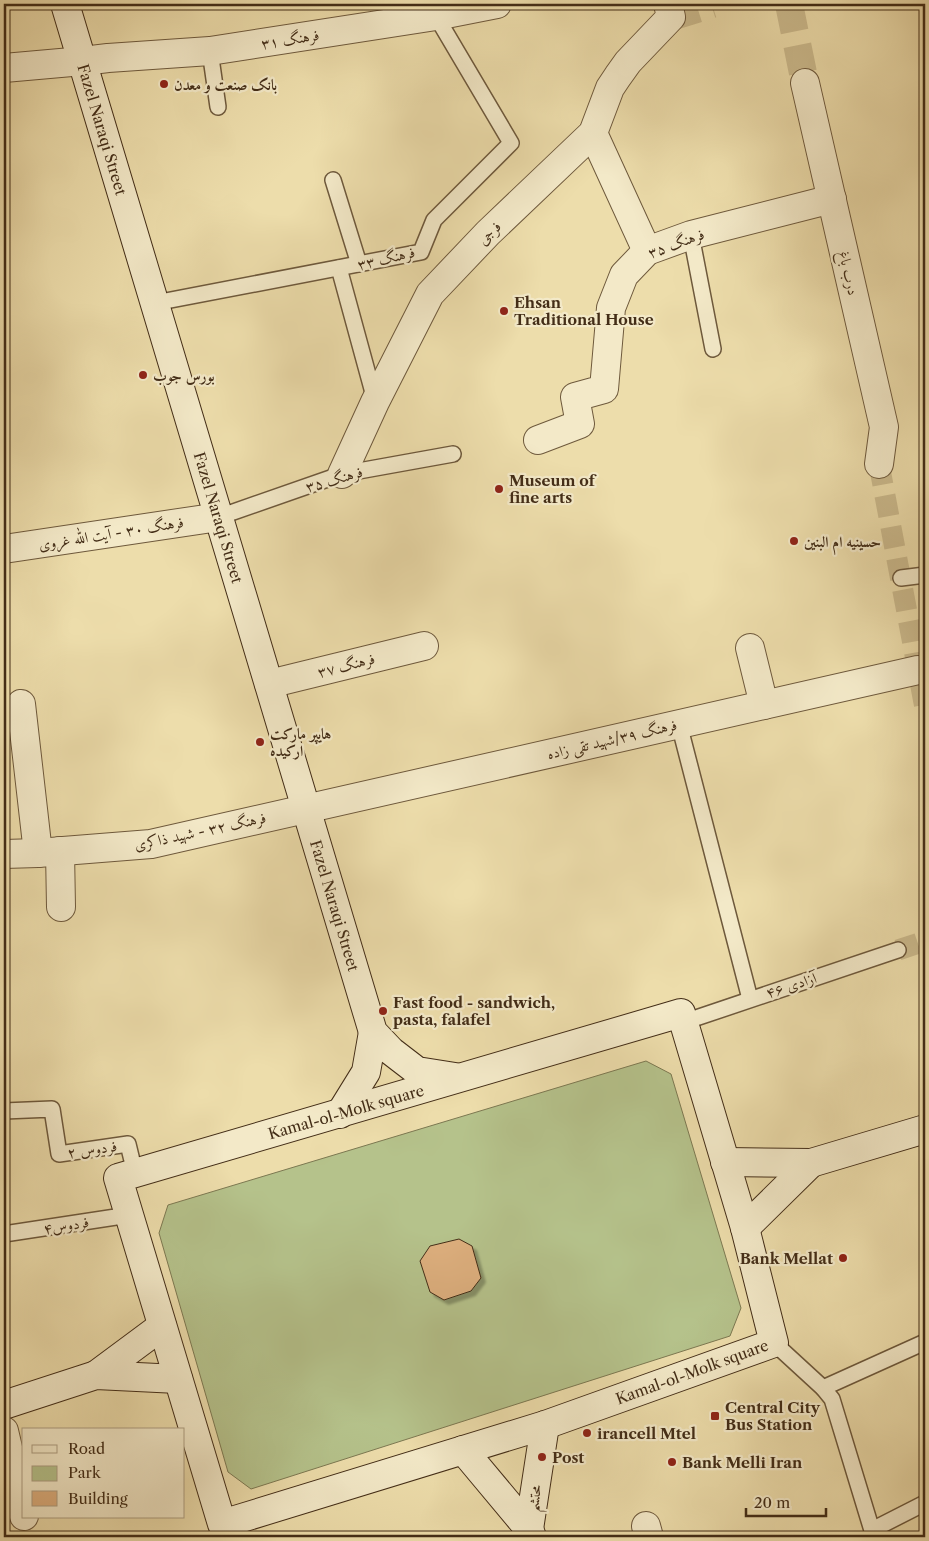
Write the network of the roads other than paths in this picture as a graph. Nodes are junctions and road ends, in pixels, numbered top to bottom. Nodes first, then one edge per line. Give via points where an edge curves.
1 (65, 4) edge
2 (497, 4) edge
3 (669, 10) tunnel mouth
4 (436, 16) junction
5 (210, 51) junction
6 (83, 61) junction
7 (4, 68) edge
8 (805, 82) tunnel mouth
9 (218, 107) dead end
10 (593, 133) junction
11 (332, 180) dead end
12 (832, 199) junction
13 (691, 236) junction
14 (647, 250) junction
15 (359, 264) junction
16 (339, 268) junction
17 (155, 303) junction
18 (712, 349) dead end
19 (375, 402) junction
20 (538, 440) dead end
21 (453, 454) dead end
22 (879, 464) tunnel mouth
23 (342, 474) junction
24 (219, 517) junction
25 (4, 549) edge
26 (925, 575) edge
27 (901, 578) dead end
28 (424, 646) dead end
29 (750, 648) dead end
30 (918, 670) dead end
31 (269, 684) junction
32 (21, 704) dead end
33 (764, 705) junction
34 (679, 724) junction
35 (306, 808) junction
36 (49, 852) junction
37 (4, 854) edge
38 (61, 907) dead end
39 (898, 950) tunnel mouth
40 (750, 999) junction
41 (684, 1022) junction
42 (373, 1032) junction
43 (462, 1078) junction
44 (4, 1111) edge
45 (340, 1114) junction
46 (925, 1129) edge
47 (725, 1162) junction
48 (811, 1163) junction
49 (135, 1173) junction
50 (129, 1215) junction
51 (745, 1228) junction
52 (4, 1234) edge
53 (162, 1326) junction
54 (774, 1342) junction
55 (925, 1342) edge
56 (96, 1375) junction
57 (178, 1379) junction
58 (823, 1388) junction
59 (4, 1405) edge
60 (545, 1425) junction
61 (4, 1430) edge
62 (464, 1450) junction
63 (925, 1503) edge
64 (22, 1508) edge
65 (24, 1518) edge
66 (531, 1533) edge
67 (873, 1534) edge
68 (29, 1537) edge

1 - 6 main road, Fazel Naraqi Street
2 - 4 main road, فرهنگ ۳۱
3 - 10 main road, فرجی via 610,88
4 - 5 main road, فرهنگ ۳۱
4 - 15 lane, فرهنگ ۳۳ via 512,143 434,220 421,252
5 - 6 main road, فرهنگ ۳۱
5 - 9 lane
6 - 7 main road, فرهنگ ۳۱
6 - 17 main road, Fazel Naraqi Street
8 - 12 main road, درب باغ
10 - 14 main road
10 - 19 main road, فرجی via 488,233 430,294
11 - 15 lane
12 - 13 main road, فرهنگ ۳۵
12 - 22 main road, درب باغ via 884,428
13 - 14 main road, فرهنگ ۳۵
13 - 18 lane
14 - 20 main road, فرهنگ ۳۵ via 624,275 611,308 604,389 575,397 580,424
15 - 16 lane, فرهنگ ۳۳
16 - 17 lane, فرهنگ ۳۳
16 - 19 lane
17 - 24 main road, Fazel Naraqi Street
19 - 23 main road, فرجی
21 - 23 lane, فرهنگ ۳۵
23 - 24 lane, فرهنگ ۳۵
24 - 25 main road, فرهنگ ۳۰ - آیت الله غروی
24 - 31 main road, Fazel Naraqi Street
26 - 27 lane
28 - 31 main road, فرهنگ ۳۷
29 - 33 main road
30 - 33 main road, فرهنگ ۳۹/شهید تقی زاده
31 - 35 main road, Fazel Naraqi Street
32 - 36 main road
33 - 34 main road, فرهنگ ۳۹/شهید تقی زاده
34 - 35 main road, فرهنگ ۳۹/شهید تقی زاده
34 - 40 lane
35 - 36 main road, فرهنگ ۳۲ - شهید ذاکری via 151,844
35 - 42 main road, Fazel Naraqi Street
36 - 37 main road, فرهنگ ۳۲ - شهید ذاکری
36 - 38 main road
39 - 40 lane, آزادی ۴۶
40 - 41 lane, آزادی ۴۶
41 - 43 main road, Kamal-ol-Molk square via 681,1013
41 - 47 main road, Kamal-ol-Molk square
42 - 43 main road via 417,1071
42 - 45 main road via 366,1072
43 - 45 main road, Kamal-ol-Molk square
44 - 49 lane, فردوس ۲ via 52,1109 58,1154 128,1144
45 - 49 main road, Kamal-ol-Molk square
46 - 48 main road
47 - 48 main road
47 - 51 main road, Kamal-ol-Molk square
48 - 51 main road
49 - 50 main road, Kamal-ol-Molk square via 118,1178
50 - 52 lane, فردوس۴
50 - 53 main road, Kamal-ol-Molk square
51 - 54 main road, Kamal-ol-Molk square
53 - 56 main road
53 - 57 main road, Kamal-ol-Molk square
54 - 58 lane
54 - 60 main road, Kamal-ol-Molk square
55 - 58 lane
56 - 57 main road
56 - 59 main road
57 - 62 main road, Kamal-ol-Molk square via 222,1524
58 - 67 lane via 832,1399
60 - 62 main road, Kamal-ol-Molk square
60 - 66 main road, محتشم
61 - 64 main road
62 - 66 main road, محتشم
63 - 67 lane
65 - 68 main road

